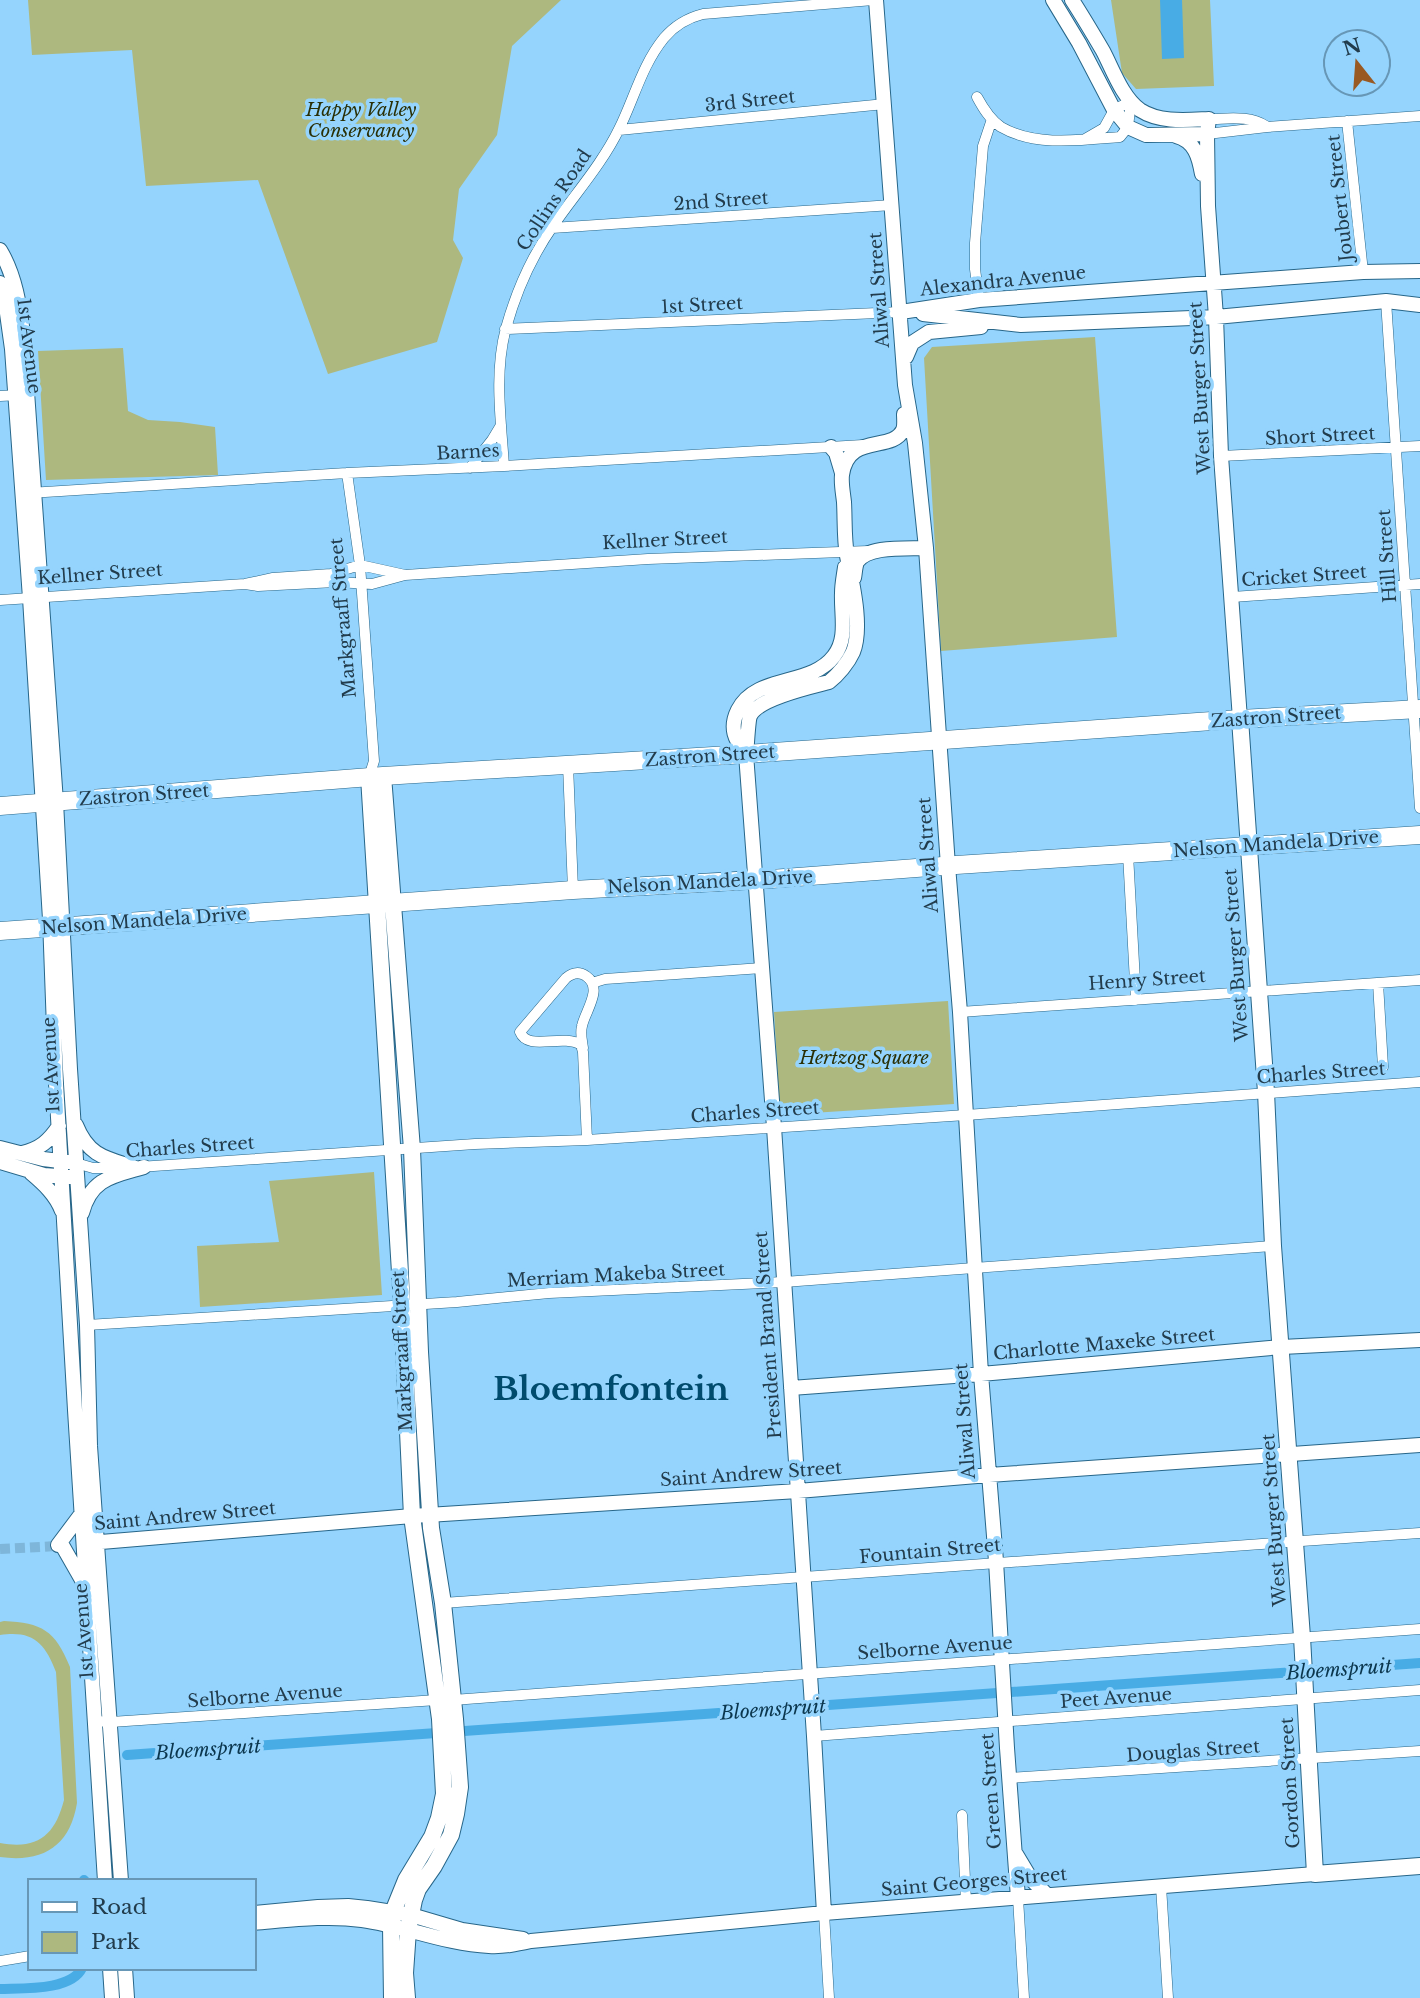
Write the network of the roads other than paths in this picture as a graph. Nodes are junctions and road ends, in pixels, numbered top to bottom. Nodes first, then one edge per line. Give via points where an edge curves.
1 (874, 0) edge
2 (1053, 0) edge
3 (1072, 0) edge
4 (977, 97) dead end
5 (1131, 101) junction
6 (885, 104) junction
7 (1114, 110) junction
8 (1420, 116) edge
9 (992, 119) junction
10 (1347, 121) junction
11 (1128, 127) junction
12 (1208, 127) junction
13 (619, 130) junction
14 (1167, 134) junction
15 (1082, 141) junction
16 (892, 205) junction
17 (1208, 206) junction
18 (552, 228) junction
19 (0, 250) edge
20 (1420, 271) edge
21 (1363, 272) junction
22 (1214, 283) junction
23 (5, 284) edge
24 (979, 300) junction
25 (1386, 301) junction
26 (1420, 305) edge
27 (901, 312) junction
28 (1216, 317) junction
29 (1021, 325) junction
30 (505, 330) junction
31 (904, 363) junction
32 (905, 385) junction
33 (22, 394) junction
34 (0, 396) edge
35 (501, 424) junction
36 (915, 443) junction
37 (867, 444) junction
38 (1420, 446) edge
39 (831, 447) junction
40 (1396, 448) junction
41 (1222, 456) junction
42 (505, 466) junction
43 (470, 468) junction
44 (347, 473) junction
45 (842, 474) junction
46 (28, 493) junction
47 (926, 548) junction
48 (876, 550) junction
49 (846, 551) junction
50 (360, 565) junction
51 (405, 575) junction
52 (245, 584) junction
53 (361, 584) junction
54 (1420, 584) edge
55 (1406, 585) junction
56 (853, 589) junction
57 (1232, 597) junction
58 (36, 598) junction
59 (0, 600) edge
60 (1416, 709) edge
61 (1240, 719) junction
62 (939, 741) junction
63 (746, 754) junction
64 (568, 765) junction
65 (375, 772) junction
66 (49, 802) junction
67 (0, 806) edge
68 (1420, 808) edge
69 (1420, 835) edge
70 (1248, 845) junction
71 (1128, 853) junction
72 (947, 866) junction
73 (756, 880) junction
74 (573, 890) junction
75 (384, 903) junction
76 (57, 927) junction
77 (0, 931) edge
78 (762, 968) junction
79 (1420, 980) edge
80 (592, 983) junction
81 (1378, 983) junction
82 (1258, 991) junction
83 (1136, 1000) junction
84 (960, 1012) junction
85 (583, 1048) junction
86 (1383, 1067) dead end
87 (1420, 1082) edge
88 (1266, 1093) junction
89 (966, 1115) junction
90 (73, 1117) junction
91 (59, 1126) junction
92 (774, 1127) junction
93 (587, 1140) junction
94 (0, 1147) edge
95 (412, 1149) junction
96 (392, 1150) junction
97 (19, 1153) junction
98 (0, 1162) edge
99 (138, 1167) junction
100 (69, 1169) junction
101 (27, 1170) junction
102 (64, 1219) junction
103 (80, 1221) junction
104 (1273, 1246) junction
105 (974, 1267) junction
106 (784, 1282) junction
107 (419, 1303) junction
108 (402, 1304) junction
109 (86, 1325) junction
110 (1420, 1340) edge
111 (1282, 1347) junction
112 (981, 1374) junction
113 (791, 1388) junction
114 (1420, 1445) edge
115 (1289, 1455) junction
116 (989, 1475) junction
117 (798, 1491) junction
118 (82, 1513) junction
119 (412, 1516) junction
120 (430, 1516) junction
121 (1420, 1533) edge
122 (1296, 1541) junction
123 (91, 1543) junction
124 (59, 1545) junction
125 (996, 1562) junction
126 (804, 1578) junction
127 (87, 1588) junction
128 (443, 1604) junction
129 (426, 1612) junction
130 (1420, 1629) edge
131 (1302, 1643) junction
132 (1003, 1665) junction
133 (811, 1679) junction
134 (1420, 1690) edge
135 (1304, 1694) junction
136 (445, 1700) junction
137 (1005, 1715) junction
138 (95, 1721) junction
139 (111, 1722) junction
140 (814, 1736) junction
141 (1420, 1751) edge
142 (451, 1759) junction
143 (1308, 1759) junction
144 (1009, 1778) junction
145 (962, 1815) dead end
146 (1014, 1850) junction
147 (1420, 1866) edge
148 (1315, 1874) junction
149 (105, 1879) edge
150 (121, 1879) edge
151 (1161, 1886) junction
152 (1047, 1895) junction
153 (1018, 1898) junction
154 (966, 1902) junction
155 (256, 1913) edge
156 (824, 1913) junction
157 (393, 1919) junction
158 (409, 1922) junction
159 (256, 1923) edge
160 (28, 1954) edge
161 (0, 1961) edge
162 (110, 1970) edge
163 (125, 1970) edge
164 (112, 1998) edge
165 (127, 1998) edge
166 (392, 1998) edge
167 (407, 1998) edge
168 (829, 1998) edge
169 (1024, 1998) edge
170 (1168, 1998) edge

1 - 6 street, Aliwal Street
1 - 13 street, Collins Road via 704,14 680,22 656,48
2 - 7 street
3 - 5 street
4 - 9 street
5 - 7 street
5 - 11 street
5 - 12 street via 1159,118
6 - 13 street, 3rd Street
6 - 16 street, Aliwal Street
7 - 11 street
7 - 15 street via 1104,128
8 - 10 street
9 - 15 street via 1000,127 1032,138
9 - 24 street via 983,146 975,243
10 - 12 street
10 - 21 street, Joubert Street
11 - 14 street via 1146,135
11 - 15 street via 1120,137
12 - 14 street
12 - 17 street, West Burger Street
13 - 18 street, Collins Road
14 - 17 street via 1182,138 1195,149
16 - 18 street, 2nd Street
16 - 27 street, Aliwal Street
17 - 22 street, West Burger Street
18 - 30 street, Collins Road via 532,261
19 - 23 street, 1st Avenue
20 - 21 street, Alexandra Avenue
21 - 22 street, Alexandra Avenue
22 - 24 street, Alexandra Avenue
22 - 28 street, West Burger Street
23 - 33 street, 1st Avenue
24 - 27 street, Alexandra Avenue
25 - 26 street, Alexandra Avenue
25 - 28 street, Alexandra Avenue
25 - 40 street, Hill Street
27 - 29 street, Alexandra Avenue
27 - 30 street, 1st Street
27 - 31 street, Aliwal Street
28 - 29 street, Alexandra Avenue
28 - 41 street, West Burger Street
29 - 31 street via 929,332 912,343
30 - 35 street, Collins Road via 499,365
31 - 32 street, Aliwal Street
32 - 36 street, Aliwal Street
32 - 37 street via 904,429 890,440
33 - 34 street
33 - 46 street, 1st Avenue
35 - 42 street, Collins Road
35 - 43 street
36 - 37 street, Barnes
36 - 47 street, Aliwal Street
37 - 39 street, Barnes
37 - 45 street via 848,458
38 - 40 street, Short Street
39 - 42 street, Barnes
39 - 45 street
40 - 41 street, Short Street
40 - 55 street, Hill Street
41 - 57 street, West Burger Street
42 - 43 street, Barnes
43 - 44 street, Barnes
44 - 46 street, Barnes
44 - 50 street, Markgraaff Street
45 - 49 street
46 - 58 street, 1st Avenue
47 - 48 street, Kellner Street
47 - 62 street, Aliwal Street
48 - 49 street, Kellner Street
48 - 56 street via 856,565
49 - 51 street, Kellner Street
49 - 56 street
49 - 63 street via 840,646 822,667 761,689 742,702 734,717 734,738
50 - 51 street, Kellner Street
50 - 52 street, Kellner Street via 331,574
50 - 53 street, Markgraaff Street
51 - 53 street, Kellner Street
52 - 53 street, Kellner Street
52 - 58 street, Kellner Street
53 - 65 street, Markgraaff Street
54 - 55 street, Cricket Street
55 - 57 street, Cricket Street
55 - 60 street, Hill Street
56 - 63 street via 855,638 848,661 829,682 755,709 749,719
57 - 61 street, West Burger Street
58 - 59 street, Kellner Street
58 - 66 street, 1st Avenue
60 - 61 highway, Zastron Street
60 - 68 street, Hill Street
61 - 62 highway, Zastron Street
61 - 70 main road, West Burger Street
62 - 63 highway, Zastron Street
62 - 72 street, Aliwal Street
63 - 64 highway, Zastron Street
63 - 73 street, President Brand Street
64 - 65 highway, Zastron Street
64 - 74 street
65 - 66 highway, Zastron Street
65 - 75 main road, Markgraaff Street
66 - 67 highway, Zastron Street
66 - 76 street, 1st Avenue
69 - 70 highway, Nelson Mandela Drive
70 - 71 highway, Nelson Mandela Drive
70 - 82 main road, West Burger Street
71 - 72 highway, Nelson Mandela Drive
71 - 83 street
72 - 73 highway, Nelson Mandela Drive
72 - 84 street, Aliwal Street
73 - 74 highway, Nelson Mandela Drive
73 - 78 street, President Brand Street
74 - 75 highway, Nelson Mandela Drive
75 - 76 highway, Nelson Mandela Drive
75 - 95 main road, Markgraaff Street
75 - 96 main road, Markgraaff Street
76 - 77 highway, Nelson Mandela Drive
76 - 90 street, 1st Avenue
76 - 91 street, 1st Avenue
78 - 80 street
78 - 92 street, President Brand Street
79 - 81 street, Henry Street
80 - 85 street via 593,998 582,1027
80 - 85 street via 582,973 570,974 520,1032 531,1042 566,1040
81 - 82 street, Henry Street
81 - 86 street
82 - 83 street, Henry Street
82 - 88 main road, West Burger Street
83 - 84 street, Henry Street
84 - 89 street, Aliwal Street
85 - 93 street
87 - 88 street, Charles Street
88 - 89 street, Charles Street
88 - 104 main road, West Burger Street
89 - 92 street, Charles Street
89 - 105 street, Aliwal Street
90 - 99 street via 94,1152
90 - 100 street, 1st Avenue
91 - 97 street via 39,1147
91 - 100 street, 1st Avenue
92 - 93 street, Charles Street
92 - 106 street, President Brand Street
93 - 95 street, Charles Street
94 - 97 street
95 - 96 street, Charles Street
95 - 107 main road, Markgraaff Street
96 - 99 street, Charles Street
96 - 108 main road, Markgraaff Street
97 - 100 street
98 - 101 street
99 - 100 street, Charles Street
99 - 103 street via 96,1185
100 - 101 street
100 - 102 street, 1st Avenue
100 - 103 street, 1st Avenue
101 - 102 street via 55,1198
102 - 118 street, 1st Avenue
103 - 109 street, 1st Avenue
104 - 105 street, Merriam Makeba Street
104 - 111 main road, West Burger Street
105 - 106 street, Merriam Makeba Street
105 - 112 street, Aliwal Street
106 - 107 street, Merriam Makeba Street
106 - 113 street, President Brand Street
107 - 108 street, Merriam Makeba Street
107 - 120 main road, Markgraaff Street
108 - 109 street, Merriam Makeba Street
108 - 119 main road, Markgraaff Street
109 - 123 street, 1st Avenue
110 - 111 street, Charlotte Maxeke Street
111 - 112 street, Charlotte Maxeke Street
111 - 115 main road, West Burger Street
112 - 113 street, Charlotte Maxeke Street
112 - 116 street, Aliwal Street
113 - 117 street, President Brand Street
114 - 115 street, Saint Andrew Street
115 - 116 street, Saint Andrew Street
115 - 122 main road, West Burger Street
116 - 117 street, Saint Andrew Street
116 - 125 street, Aliwal Street
117 - 120 street, Saint Andrew Street
117 - 126 street, President Brand Street
118 - 123 street, 1st Avenue
118 - 124 street
119 - 120 street, Saint Andrew Street
119 - 123 street, Saint Andrew Street
119 - 129 main road, Markgraaff Street
120 - 128 main road, Markgraaff Street
121 - 122 street, Fountain Street
122 - 125 street, Fountain Street
122 - 131 main road, West Burger Street
123 - 124 street
123 - 127 street, 1st Avenue
123 - 139 street, 1st Avenue
124 - 127 street
125 - 126 street, Fountain Street
125 - 132 street, Aliwal Street
126 - 128 street, Fountain Street
126 - 133 street, President Brand Street
127 - 138 street, 1st Avenue
128 - 129 main road
128 - 136 main road, Markgraaff Street
129 - 136 main road, Markgraaff Street
130 - 131 street, Selborne Avenue
131 - 132 street, Selborne Avenue
131 - 135 main road, West Burger Street
132 - 133 street, Selborne Avenue
132 - 137 street, Aliwal Street
133 - 136 street, Selborne Avenue
133 - 140 street, President Brand Street
134 - 135 street, Peet Avenue
135 - 137 street, Peet Avenue
135 - 143 main road, Gordon Street
136 - 139 street, Selborne Avenue
136 - 142 main road, Markgraaff Street
137 - 140 street, Peet Avenue
137 - 144 street, Green Street
138 - 139 street, Selborne Avenue
138 - 149 street, 1st Avenue
139 - 150 street, 1st Avenue
140 - 156 street, President Brand Street
141 - 143 street, Douglas Street
142 - 157 main road, Markgraaff Street via 439,1818 400,1894
142 - 158 main road, Markgraaff Street via 459,1795 450,1835 418,1889
143 - 144 street, Douglas Street
143 - 148 main road, Gordon Street
144 - 146 street, Green Street
145 - 154 street
146 - 152 street
146 - 153 street, Green Street
147 - 148 main road, Saint Georges Street
148 - 151 street, Saint Georges Street
151 - 152 street, Saint Georges Street
151 - 170 street
152 - 153 street, Saint Georges Street
153 - 154 street, Saint Georges Street
153 - 169 street, Green Street
154 - 156 street, Saint Georges Street
155 - 157 street, Saint Georges Street via 348,1906
156 - 158 street, Saint Georges Street via 531,1941
156 - 168 street, President Brand Street
157 - 158 street, Saint Georges Street
157 - 159 street, Saint Georges Street
157 - 166 main road
158 - 167 main road, Markgraaff Street
160 - 161 street
162 - 164 street
163 - 165 street

